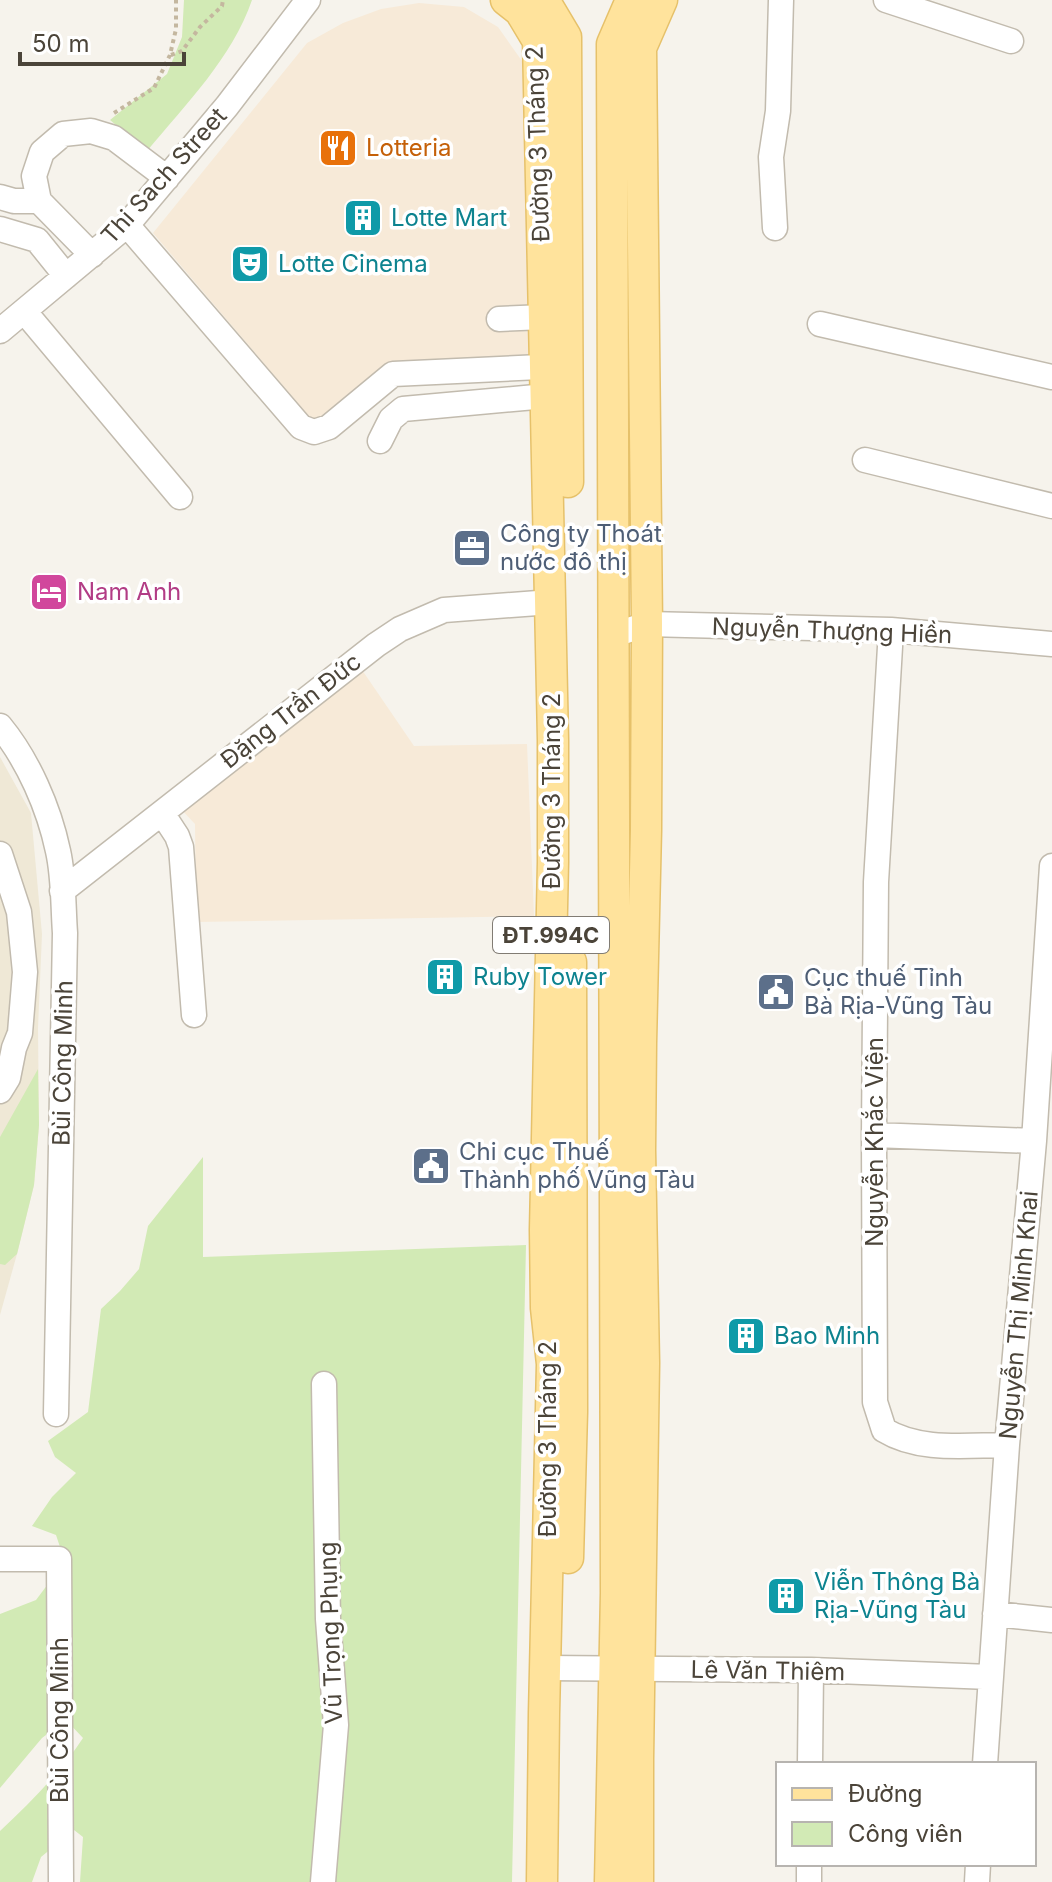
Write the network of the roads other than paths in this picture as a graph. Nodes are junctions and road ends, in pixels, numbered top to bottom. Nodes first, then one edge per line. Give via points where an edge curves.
1 (308, 0) edge
2 (506, 0) edge
3 (540, 0) edge
4 (631, 0) edge
5 (662, 0) edge
6 (781, 0) edge
7 (886, 0) edge
8 (1011, 41) dead end
9 (167, 178) junction
10 (0, 197) edge
11 (39, 201) junction
12 (127, 225) junction
13 (775, 228) dead end
14 (0, 229) edge
15 (180, 248) dead end
16 (92, 255) junction
17 (161, 264) junction
18 (66, 276) junction
19 (24, 311) junction
20 (544, 317) junction
21 (499, 319) dead end
22 (820, 324) dead end
23 (0, 331) edge
24 (553, 376) junction
25 (1052, 377) edge
26 (380, 441) dead end
27 (865, 460) dead end
28 (180, 497) dead end
29 (1052, 506) edge
30 (551, 602) junction
31 (647, 624) junction
32 (891, 630) junction
33 (614, 635) junction
34 (560, 638) junction
35 (1052, 644) edge
36 (0, 726) edge
37 (162, 813) junction
38 (0, 854) edge
39 (1052, 866) edge
40 (62, 891) junction
41 (1049, 942) edge
42 (194, 1015) dead end
43 (1046, 1051) edge
44 (0, 1091) edge
45 (874, 1135) junction
46 (1034, 1141) junction
47 (324, 1384) dead end
48 (56, 1414) dead end
49 (1007, 1445) junction
50 (0, 1559) edge
51 (995, 1614) junction
52 (1052, 1620) edge
53 (554, 1668) junction
54 (627, 1668) junction
55 (811, 1670) junction
56 (990, 1677) junction
57 (810, 1762) edge
58 (985, 1762) edge
59 (61, 1882) edge
60 (323, 1882) edge
61 (542, 1882) edge
62 (560, 1882) edge
63 (610, 1882) edge
64 (638, 1882) edge

1 - 9 street, Thi Sach Street
2 - 20 main road, Đường 3 Tháng 2 / ĐT.994C via 520,11 538,41
3 - 24 main road, Đường 3 Tháng 2 / ĐT.994C via 566,37
4 - 33 main road, ĐT.994C via 612,44
5 - 31 main road, ĐT.994C via 641,48
6 - 13 street via 778,111 771,157
7 - 8 street
9 - 11 street via 114,138 91,131 63,134 42,152 34,176
9 - 12 street, Thi Sach Street
10 - 11 street
11 - 16 street
12 - 16 street, Thi Sach Street
12 - 17 street
14 - 18 street via 37,240
15 - 17 street
16 - 18 street, Thi Sach Street
17 - 24 street via 301,427 314,432 329,427 393,374
18 - 19 street, Thi Sach Street
19 - 23 street, Thi Sach Street
19 - 28 street
20 - 21 street
20 - 24 main road, Đường 3 Tháng 2 / ĐT.994C
22 - 25 street
24 - 26 street via 403,409
24 - 30 main road, Đường 3 Tháng 2 / ĐT.994C
24 - 34 main road, Đường 3 Tháng 2 / ĐT.994C
27 - 29 street
30 - 34 main road, Đường 3 Tháng 2 / ĐT.994C
30 - 37 street, Đặng Trần Đức via 444,610 400,629
31 - 32 street, Nguyễn Thượng Hiền
31 - 33 street, Nguyễn Thượng Hiền
31 - 54 main road, ĐT.994C via 640,1150 644,1363
32 - 35 street, Nguyễn Thượng Hiền
32 - 45 street, Nguyễn Khắc Viện via 876,882
33 - 54 main road, ĐT.994C via 616,1546
34 - 53 main road, Đường 3 Tháng 2 / ĐT.994C via 572,1412
36 - 40 street, Bùi Công Minh via 29,770 50,822
37 - 40 street, Đặng Trần Đức
37 - 42 street via 181,847
38 - 44 street via 19,912 25,972 20,1033
39 - 41 street, Nguyễn Thị Minh Khai
40 - 48 street, Bùi Công Minh
41 - 43 street, Nguyễn Thị Minh Khai
43 - 46 street, Nguyễn Thị Minh Khai
45 - 46 street
45 - 49 street, Nguyễn Khắc Viện via 875,1402 884,1430 899,1439 938,1445
46 - 49 street, Nguyễn Thị Minh Khai
47 - 60 street, Vũ Trọng Phụng via 328,1619 336,1725
49 - 51 street, Nguyễn Thị Minh Khai
50 - 59 street, Bùi Công Minh via 59,1559
51 - 52 street
51 - 56 street, Nguyễn Thị Minh Khai
53 - 54 street, Lê Văn Thiêm
53 - 61 main road, Đường 3 Tháng 2 / ĐT.994C
53 - 62 main road, Đường 3 Tháng 2 / ĐT.994C
54 - 55 street, Lê Văn Thiêm
54 - 63 main road, ĐT.994C
54 - 64 main road, ĐT.994C
55 - 56 street, Lê Văn Thiêm
55 - 57 street
56 - 58 street, Nguyễn Thị Minh Khai

